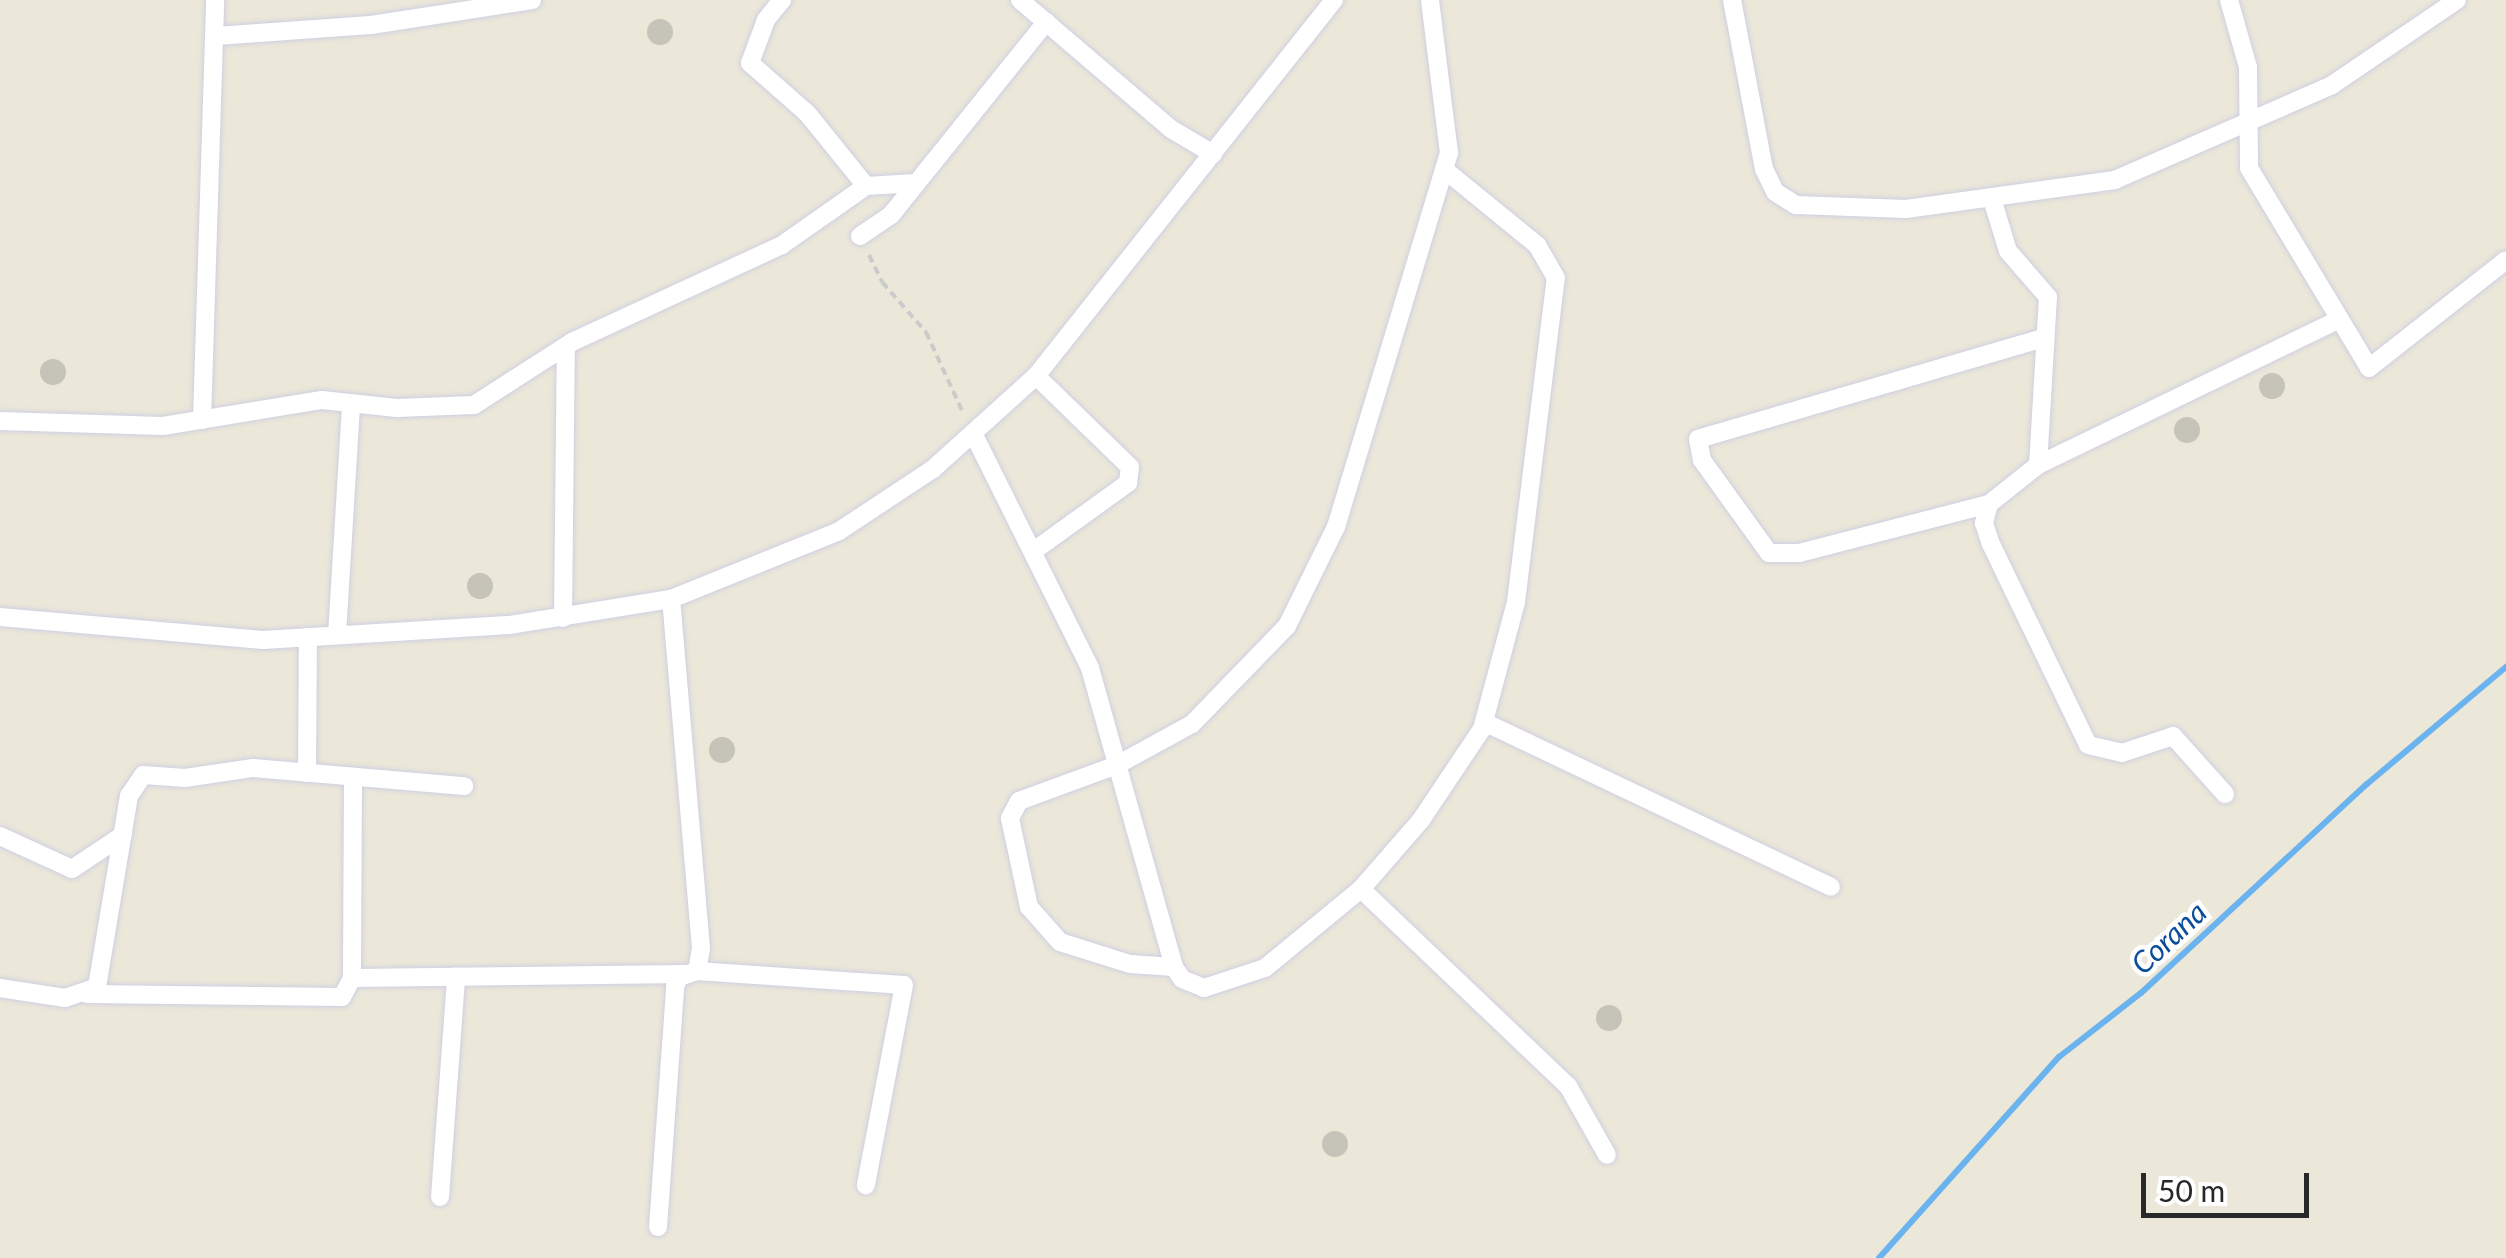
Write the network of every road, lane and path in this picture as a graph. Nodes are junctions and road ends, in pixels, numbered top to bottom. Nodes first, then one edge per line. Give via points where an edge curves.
1 (215, 0) edge
2 (532, 0) edge
3 (782, 0) edge
4 (1334, 0) edge
5 (1430, 0) edge
6 (1732, 0) edge
7 (2229, 0) edge
8 (2457, 0) edge
9 (1036, 8) edge
10 (216, 36) junction
11 (2247, 123) junction
12 (1213, 154) junction
13 (1446, 170) junction
14 (916, 183) junction
15 (866, 186) junction
16 (1992, 199) junction
17 (860, 236) joint
18 (2506, 260) edge
19 (2336, 321) junction
20 (2043, 338) junction
21 (566, 346) junction
22 (1036, 376) junction
23 (351, 406) junction
24 (202, 420) junction
25 (0, 421) edge
26 (974, 434) junction
27 (2038, 465) junction
28 (1989, 504) junction
29 (1035, 550) junction
30 (671, 599) junction
31 (0, 617) edge
32 (564, 618) junction
33 (337, 636) junction
34 (308, 638) junction
35 (1484, 722) junction
36 (1116, 765) junction
37 (307, 773) junction
38 (353, 777) junction
39 (464, 786) dead end
40 (2225, 794) dead end
41 (123, 835) junction
42 (0, 836) edge
43 (1831, 886) dead end
44 (1360, 890) junction
45 (1174, 966) junction
46 (690, 972) junction
47 (352, 978) junction
48 (456, 978) junction
49 (0, 988) edge
50 (87, 994) junction
51 (1606, 1155) dead end
52 (866, 1185) dead end
53 (440, 1198) dead end
54 (658, 1227) dead end

1 - 10 street
2 - 10 street via 370,25
3 - 15 street via 766,20 750,63 807,112
4 - 12 street
5 - 13 street via 1450,153
6 - 16 street via 1764,169 1783,200 1813,208 1906,210
7 - 11 street via 2248,67
8 - 11 street via 2332,85
9 - 12 street via 1171,129
9 - 14 street
10 - 24 street
11 - 16 street via 2115,180
11 - 19 street via 2249,168
12 - 22 street
13 - 35 street via 1537,244 1556,278 1516,602
13 - 36 street via 1336,527 1286,626 1192,724
14 - 15 street
14 - 17 street via 891,215
15 - 21 street via 782,245
16 - 20 street via 2008,250 2048,298
17 - 26 path via 882,282 926,332
18 - 19 street via 2369,368
19 - 27 street
20 - 27 street
20 - 28 street via 1698,439 1702,460 1769,553 1800,553
21 - 23 street via 474,404
21 - 32 street
22 - 26 street
22 - 29 street via 1130,467 1128,483
23 - 24 street via 322,400
23 - 33 street
24 - 25 street via 90,428
26 - 29 street
26 - 30 street via 839,531
27 - 28 street
28 - 40 street via 1984,522 1990,542 2088,745 2122,753 2173,736
29 - 36 street via 1090,668
30 - 32 street
30 - 46 street via 701,948
31 - 34 street via 263,640
32 - 33 street via 410,636
33 - 34 street
34 - 37 street
35 - 43 street
35 - 44 street via 1420,820
36 - 45 street
36 - 45 street via 1019,801 1010,818 1022,888 1029,908 1060,942 1130,964
37 - 38 street
37 - 41 street via 253,768 185,778 143,775 130,789
38 - 39 street
38 - 47 street
41 - 42 street via 72,868
41 - 50 street via 98,987
44 - 45 street via 1265,968 1204,988 1182,980
44 - 51 street via 1568,1086
46 - 48 street
46 - 52 street via 904,985
46 - 54 street via 675,987
47 - 48 street
47 - 50 street via 342,997
48 - 53 street
49 - 50 street

